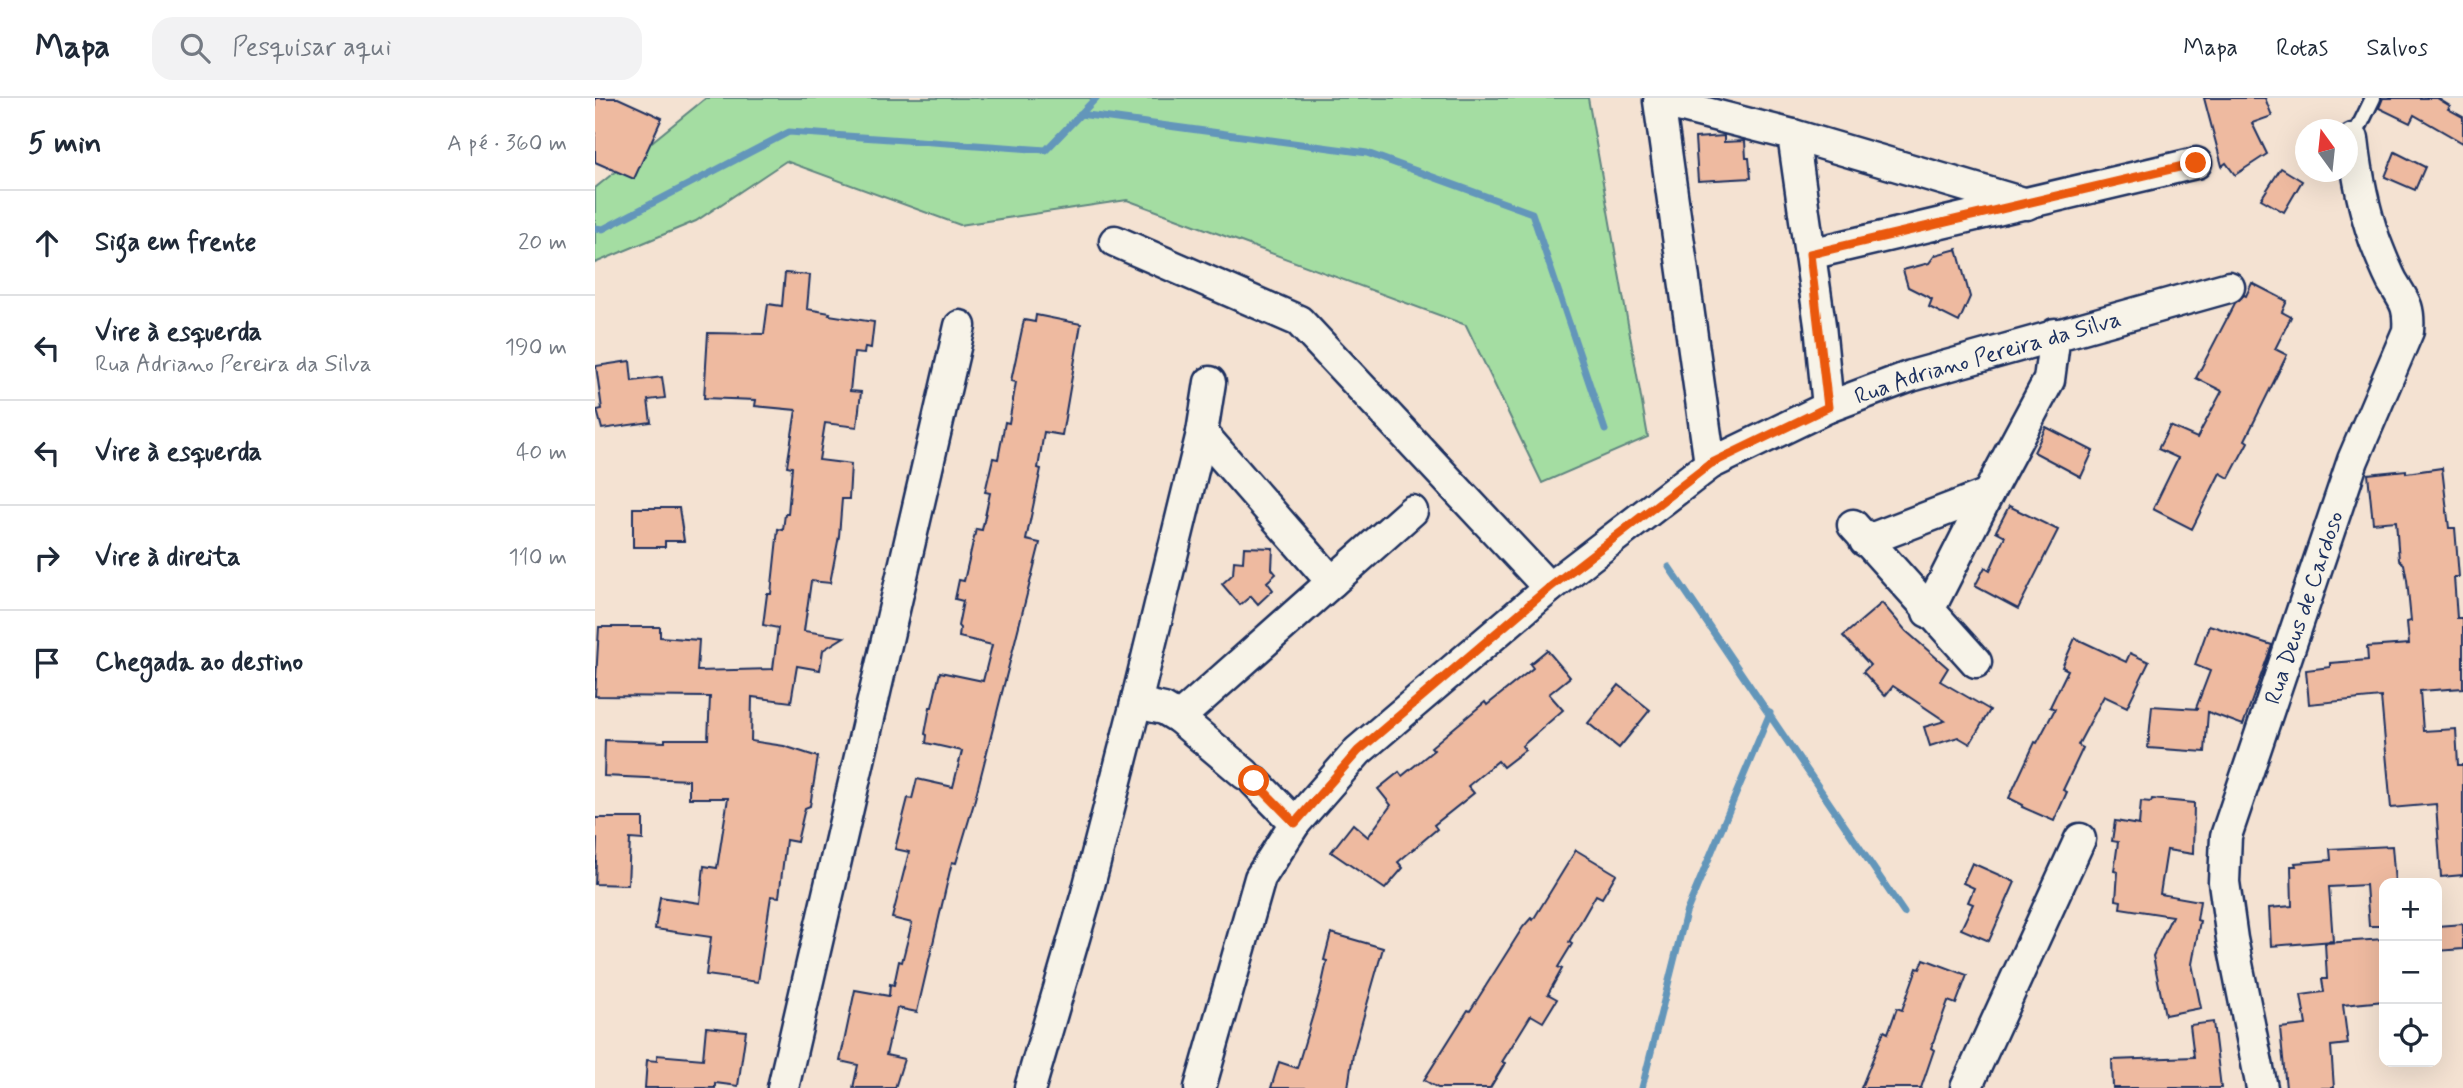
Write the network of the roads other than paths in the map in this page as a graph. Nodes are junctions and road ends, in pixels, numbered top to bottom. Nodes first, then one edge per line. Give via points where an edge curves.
1 (2374, 98) edge
2 (2358, 129) edge
3 (1793, 135) junction
4 (2196, 163) dead end
5 (2358, 182) edge
6 (2027, 204) junction
7 (1115, 241) dead end
8 (1810, 254) junction
9 (2229, 287) dead end
10 (960, 326) dead end
11 (2055, 334) junction
12 (1210, 383) dead end
13 (1828, 407) junction
14 (1202, 433) junction
15 (1710, 464) junction
16 (1988, 494) junction
17 (1412, 511) dead end
18 (1332, 582) junction
19 (1549, 588) junction
20 (1928, 612) junction
21 (1976, 662) dead end
22 (1136, 703) junction
23 (1179, 718) junction
24 (1295, 823) junction
25 (2080, 839) dead end
26 (783, 1088) edge
27 (1030, 1088) edge
28 (1200, 1088) edge
29 (1966, 1088) edge
30 (2262, 1088) edge

1 - 2 lane
3 - 6 street
3 - 8 street
3 - 15 street via 1659,101
4 - 6 street
5 - 30 street, Rua Deus de Cardoso via 2375,240 2410,315 2408,331 2353,460 2226,836 2227,905
6 - 8 street
7 - 19 street via 1299,321
8 - 13 street
9 - 11 street, Rua Adriano Pereira da Silva
10 - 26 street
11 - 13 street, Rua Adriano Pereira da Silva via 1911,376
11 - 16 street via 2049,380
12 - 14 street
13 - 15 street, Rua Adriano Pereira da Silva
14 - 18 street
14 - 22 street
15 - 19 street, Rua Adriano Pereira da Silva
16 - 20 street
16 - 20 street via 1859,533
17 - 18 street
18 - 23 street
19 - 24 street, Rua Adriano Pereira da Silva via 1358,751
20 - 21 street
22 - 23 street via 1164,709
22 - 27 street
23 - 24 street via 1250,777
24 - 28 street, Rua Adriano Pereira da Silva via 1260,878
25 - 29 street

